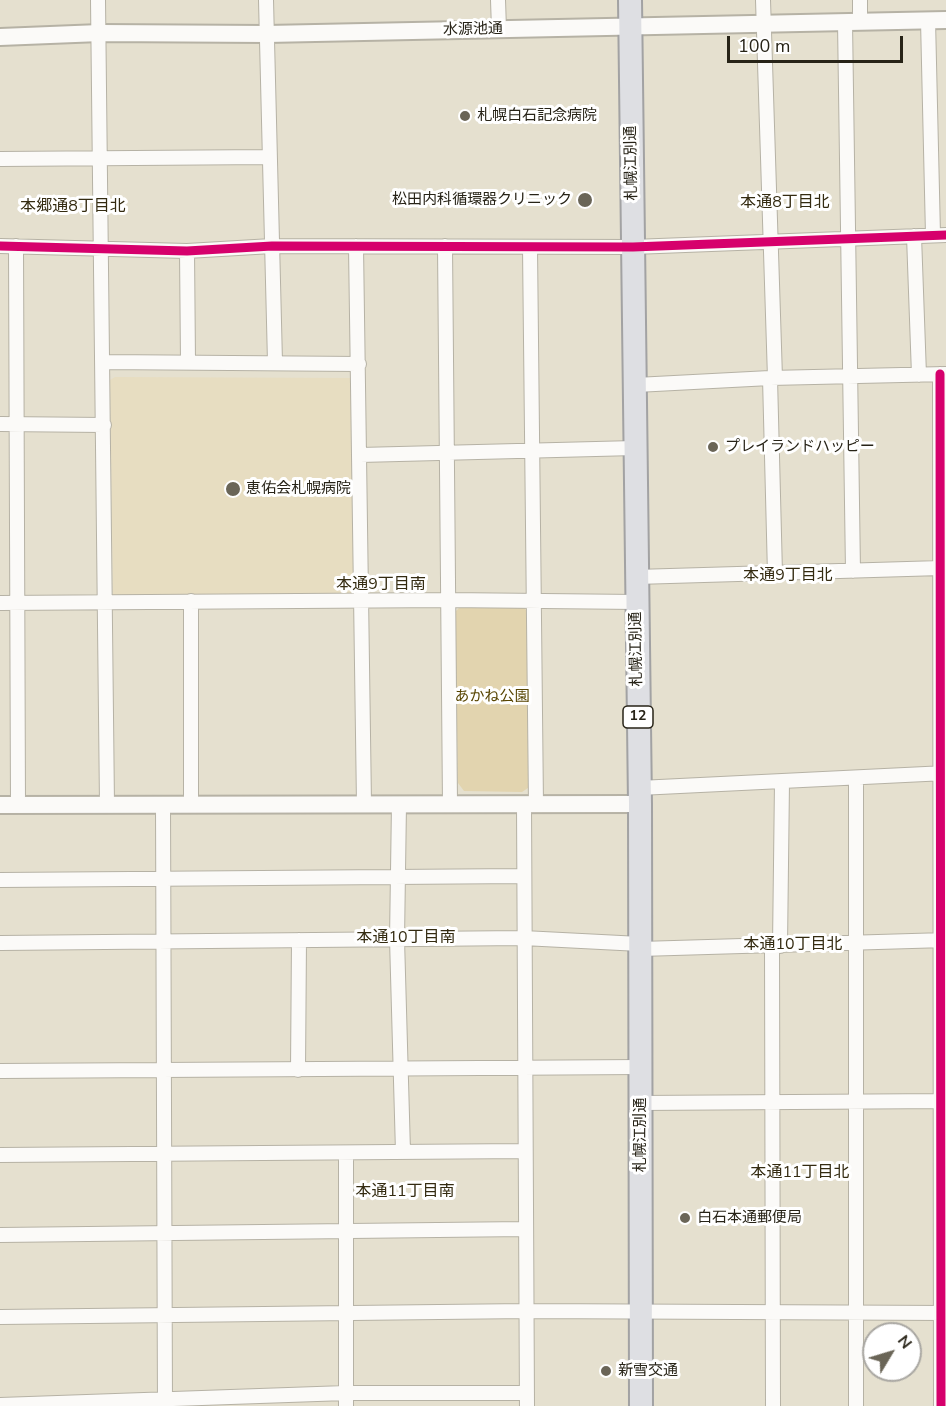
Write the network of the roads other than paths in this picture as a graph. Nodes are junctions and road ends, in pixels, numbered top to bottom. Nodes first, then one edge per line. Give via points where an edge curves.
1 (98, 0) edge
2 (266, 0) edge
3 (498, 0) edge
4 (630, 0) edge
5 (763, 0) edge
6 (860, 0) edge
7 (928, 20) junction
8 (946, 20) edge
9 (853, 22) junction
10 (763, 24) junction
11 (631, 27) junction
12 (498, 29) junction
13 (100, 33) junction
14 (267, 34) junction
15 (0, 37) edge
16 (269, 157) junction
17 (0, 159) edge
18 (99, 159) junction
19 (940, 235) edge
20 (914, 236) junction
21 (846, 238) junction
22 (770, 241) junction
23 (0, 246) edge
24 (16, 246) junction
25 (272, 246) junction
26 (356, 246) junction
27 (445, 246) junction
28 (530, 247) junction
29 (633, 247) junction
30 (100, 250) junction
31 (186, 251) junction
32 (103, 362) junction
33 (188, 362) junction
34 (275, 362) junction
35 (359, 364) junction
36 (943, 374) edge
37 (919, 375) junction
38 (772, 378) junction
39 (849, 378) junction
40 (636, 386) junction
41 (0, 424) edge
42 (17, 424) junction
43 (105, 425) junction
44 (635, 448) junction
45 (530, 451) junction
46 (447, 453) junction
47 (360, 455) junction
48 (941, 568) junction
49 (853, 571) junction
50 (776, 574) junction
51 (636, 577) junction
52 (943, 588) edge
53 (362, 600) junction
54 (448, 600) junction
55 (105, 602) junction
56 (191, 602) junction
57 (533, 602) junction
58 (637, 602) junction
59 (0, 603) edge
60 (19, 603) junction
61 (943, 774) edge
62 (856, 779) junction
63 (782, 782) junction
64 (639, 796) junction
65 (107, 804) junction
66 (192, 804) junction
67 (364, 804) junction
68 (399, 804) junction
69 (450, 804) junction
70 (0, 805) edge
71 (18, 805) junction
72 (163, 805) junction
73 (530, 805) junction
74 (397, 876) junction
75 (524, 876) junction
76 (164, 878) junction
77 (0, 880) edge
78 (523, 938) junction
79 (397, 939) junction
80 (299, 940) junction
81 (944, 940) edge
82 (164, 941) junction
83 (856, 941) junction
84 (0, 943) edge
85 (776, 946) junction
86 (640, 947) junction
87 (641, 1067) junction
88 (525, 1068) junction
89 (164, 1070) junction
90 (298, 1070) junction
91 (399, 1070) junction
92 (0, 1071) edge
93 (857, 1101) junction
94 (943, 1101) edge
95 (640, 1103) junction
96 (773, 1103) junction
97 (525, 1151) junction
98 (164, 1152) junction
99 (403, 1152) junction
100 (346, 1153) junction
101 (0, 1155) edge
102 (525, 1229) junction
103 (164, 1232) junction
104 (347, 1232) junction
105 (0, 1235) edge
106 (527, 1311) junction
107 (641, 1313) junction
108 (772, 1313) junction
109 (857, 1313) junction
110 (944, 1313) edge
111 (347, 1314) junction
112 (164, 1316) junction
113 (0, 1317) edge
114 (346, 1400) edge
115 (434, 1400) edge
116 (527, 1400) edge
117 (165, 1402) edge
118 (254, 1402) edge
119 (86, 1404) edge
120 (7, 1405) edge
121 (641, 1406) edge
122 (773, 1406) edge
123 (856, 1406) edge
124 (941, 1406) edge

1 - 13 street
2 - 14 street
3 - 12 street
4 - 11 highway, 札幌江別通 / 12
5 - 10 street
6 - 9 street
7 - 8 street, 水源池通
7 - 9 street, 水源池通
7 - 19 street
9 - 10 street, 水源池通
9 - 21 street
10 - 11 street, 水源池通
10 - 22 street
11 - 12 street, 水源池通
11 - 29 highway, 札幌江別通 / 12
12 - 14 street, 水源池通
13 - 14 street, 水源池通
13 - 15 street, 水源池通
13 - 18 street
14 - 16 street
16 - 18 street
16 - 25 street
17 - 18 street
18 - 30 street
19 - 20 street
20 - 21 street
20 - 37 street
21 - 22 street
21 - 39 street
22 - 29 street
22 - 38 street
23 - 24 street
24 - 30 street
24 - 42 street
25 - 26 street
25 - 31 street
25 - 34 street
26 - 27 street
26 - 35 street
27 - 28 street
27 - 46 street
28 - 29 street
28 - 45 street
29 - 40 highway, 札幌江別通 / 12
30 - 31 street
30 - 32 street
31 - 33 street
32 - 33 street
32 - 43 street
33 - 34 street
34 - 35 street
35 - 47 street
36 - 37 street
36 - 48 street
37 - 39 street
38 - 39 street
38 - 40 street
38 - 50 street
39 - 49 street
40 - 44 highway, 札幌江別通 / 12
41 - 42 street
42 - 43 street
42 - 60 street
43 - 55 street
44 - 45 street
44 - 51 highway, 札幌江別通 / 12
45 - 46 street
45 - 57 street
46 - 47 street
46 - 54 street
47 - 53 street
48 - 49 street
48 - 52 street
49 - 50 street
50 - 51 street
51 - 58 highway, 札幌江別通 / 12
52 - 61 street
53 - 54 street
53 - 56 street
53 - 67 street
54 - 57 street
54 - 69 street
55 - 56 street
55 - 60 street
55 - 65 street
56 - 66 street
57 - 58 street
57 - 73 street
58 - 64 highway, 札幌江別通 / 12
59 - 60 street
60 - 71 street
61 - 62 street
61 - 81 street
62 - 63 street
62 - 83 street
63 - 64 street
63 - 85 street
64 - 73 street
64 - 86 highway, 札幌江別通 / 12
65 - 71 street
65 - 72 street
66 - 67 street
66 - 72 street
67 - 68 street
68 - 69 street
68 - 74 street
69 - 73 street
70 - 71 street
72 - 76 street
73 - 75 street
74 - 75 street
74 - 76 street
74 - 79 street
75 - 78 street
76 - 77 street
76 - 82 street
78 - 79 street
78 - 86 street
78 - 88 street
79 - 80 street
79 - 91 street
80 - 82 street
80 - 90 street
81 - 83 street
81 - 94 street
82 - 84 street
82 - 89 street
83 - 85 street
83 - 93 street
85 - 86 street
85 - 96 street
86 - 87 highway, 札幌江別通 / 12
87 - 88 street
87 - 95 highway, 札幌江別通 / 12
88 - 91 street
88 - 97 street
89 - 90 street
89 - 92 street
89 - 98 street
90 - 91 street
91 - 99 street
93 - 94 street
93 - 96 street
93 - 109 street
94 - 110 street
95 - 96 street
95 - 107 highway, 札幌江別通 / 12
96 - 108 street
97 - 99 street
97 - 102 street
98 - 100 street
98 - 101 street
98 - 103 street
99 - 100 street
100 - 104 street
102 - 104 street
102 - 106 street
103 - 104 street
103 - 105 street
103 - 112 street
104 - 111 street
106 - 107 street
106 - 111 street
106 - 116 street
107 - 108 street
107 - 121 highway, 札幌江別通 / 12
108 - 109 street
108 - 122 street
109 - 110 street
109 - 123 street
110 - 124 street
111 - 112 street
111 - 114 street
112 - 113 street
112 - 117 street
114 - 115 street
114 - 118 street
115 - 116 street
117 - 118 street
117 - 119 street
119 - 120 street

